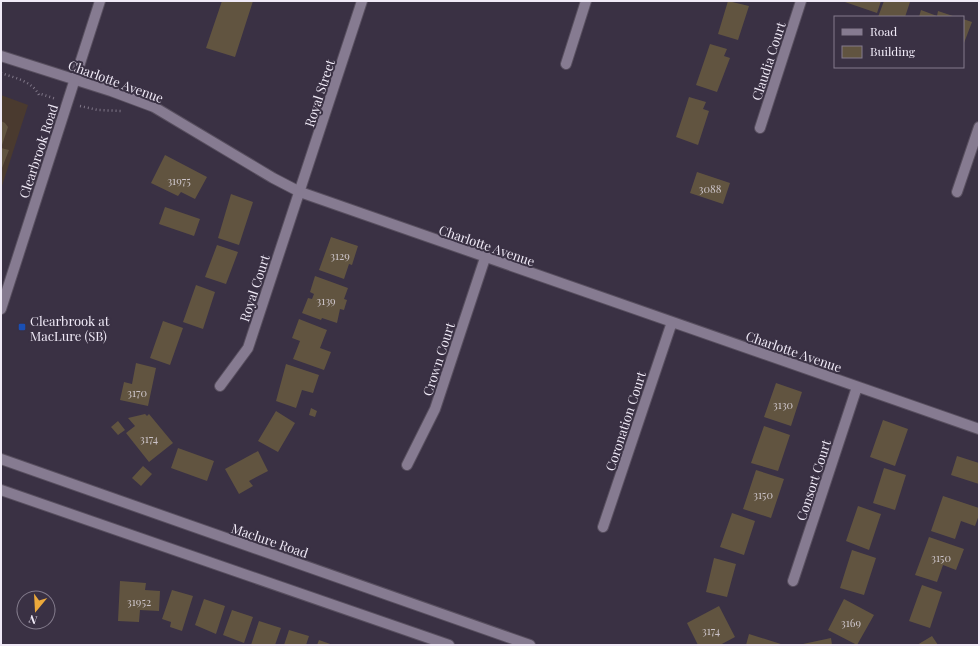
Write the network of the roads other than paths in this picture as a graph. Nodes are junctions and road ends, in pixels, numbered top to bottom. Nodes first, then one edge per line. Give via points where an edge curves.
1 (100, 1) edge
2 (362, 1) edge
3 (586, 1) edge
4 (801, 1) edge
5 (1, 56) edge
6 (566, 64) dead end
7 (74, 79) junction
8 (979, 127) edge
9 (760, 128) dead end
10 (300, 192) junction
11 (957, 192) dead end
12 (485, 258) junction
13 (1, 310) edge
14 (672, 322) junction
15 (220, 386) dead end
16 (857, 386) junction
17 (979, 429) edge
18 (1, 459) edge
19 (407, 465) dead end
20 (1, 490) edge
21 (603, 527) dead end
22 (794, 581) dead end
23 (449, 645) edge
24 (530, 645) edge

1 - 7 street, Clearbrook Road
2 - 10 street, Royal Street
3 - 6 street
4 - 9 street, Claudia Court
5 - 7 street, Charlotte Avenue
7 - 10 street, Charlotte Avenue via 154,107
7 - 13 street, Clearbrook Road
8 - 11 street
10 - 12 street, Charlotte Avenue
10 - 15 street, Royal Court via 248,348
12 - 14 street, Charlotte Avenue
12 - 19 street, Crown Court via 435,409
14 - 16 street, Charlotte Avenue
14 - 21 street, Coronation Court
16 - 17 street, Charlotte Avenue
16 - 22 street, Consort Court
18 - 24 street, Maclure Road
20 - 23 street

